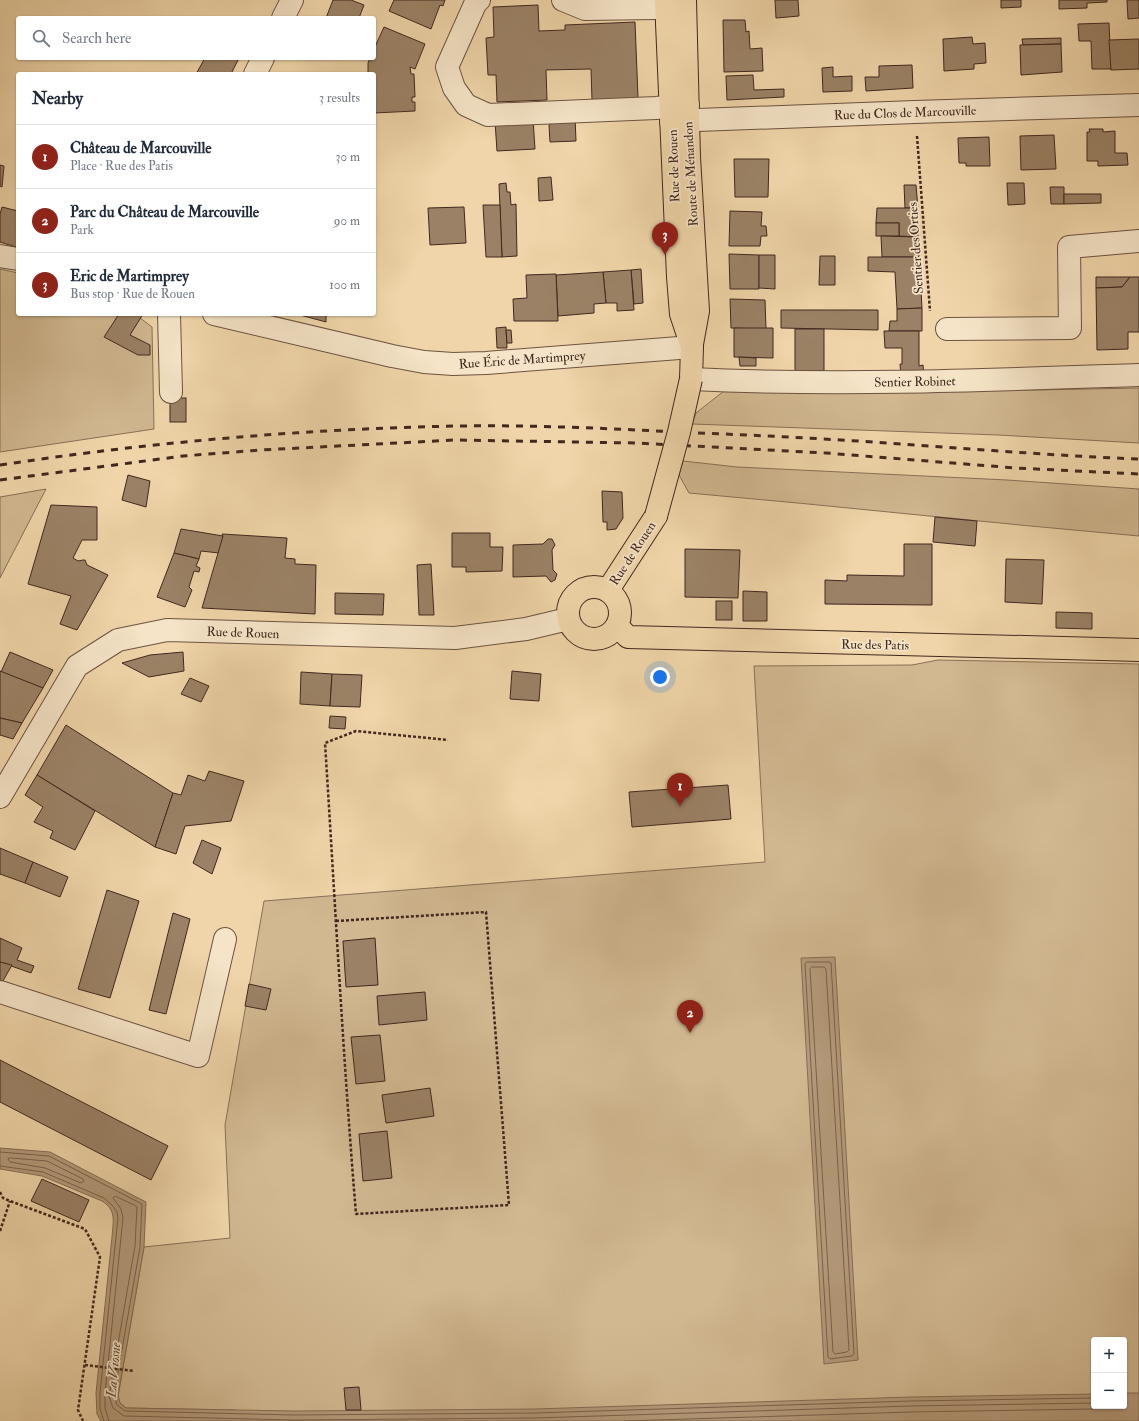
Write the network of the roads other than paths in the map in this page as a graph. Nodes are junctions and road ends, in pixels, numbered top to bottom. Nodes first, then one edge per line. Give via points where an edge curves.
1 (292, 0) edge
2 (479, 0) edge
3 (563, 0) edge
4 (676, 4) edge
5 (284, 16) edge
6 (262, 60) edge
7 (256, 72) edge
8 (1139, 105) edge
9 (679, 114) junction
10 (1139, 241) edge
11 (0, 256) edge
12 (16, 259) edge
13 (169, 316) edge
14 (222, 316) edge
15 (939, 324) road end
16 (692, 347) junction
17 (1139, 375) edge
18 (691, 378) junction
19 (171, 392) dead end
20 (608, 590) junction
21 (568, 619) junction
22 (616, 626) junction
23 (1139, 650) edge
24 (0, 797) edge
25 (224, 939) dead end
26 (0, 992) edge

1 - 5 street
2 - 9 street, Rue du Clos de Marcouville via 447,67 454,88 466,105 488,115
3 - 4 street via 584,9
4 - 9 main road, Route de Ménandon
6 - 7 street
8 - 9 street, Rue du Clos de Marcouville via 915,112
9 - 16 main road, Route de Ménandon via 698,311
10 - 15 street via 1069,247 1070,328
11 - 12 street
13 - 19 street
14 - 16 street, Rue Éric de Martimprey via 392,356 453,364
16 - 18 main road
17 - 18 street, Sentier Robinet via 935,382 768,382
18 - 20 main road, Rue de Rouen, bridge via 656,516
20 - 21 main road via 598,586 578,591 571,599
20 - 22 main road via 620,606
21 - 22 main road via 576,632 590,639 610,634
21 - 24 street, Rue de Rouen via 526,629 454,638 166,630 118,640 76,666
22 - 23 main road, Rue des Patis via 628,638
25 - 26 street via 198,1056

